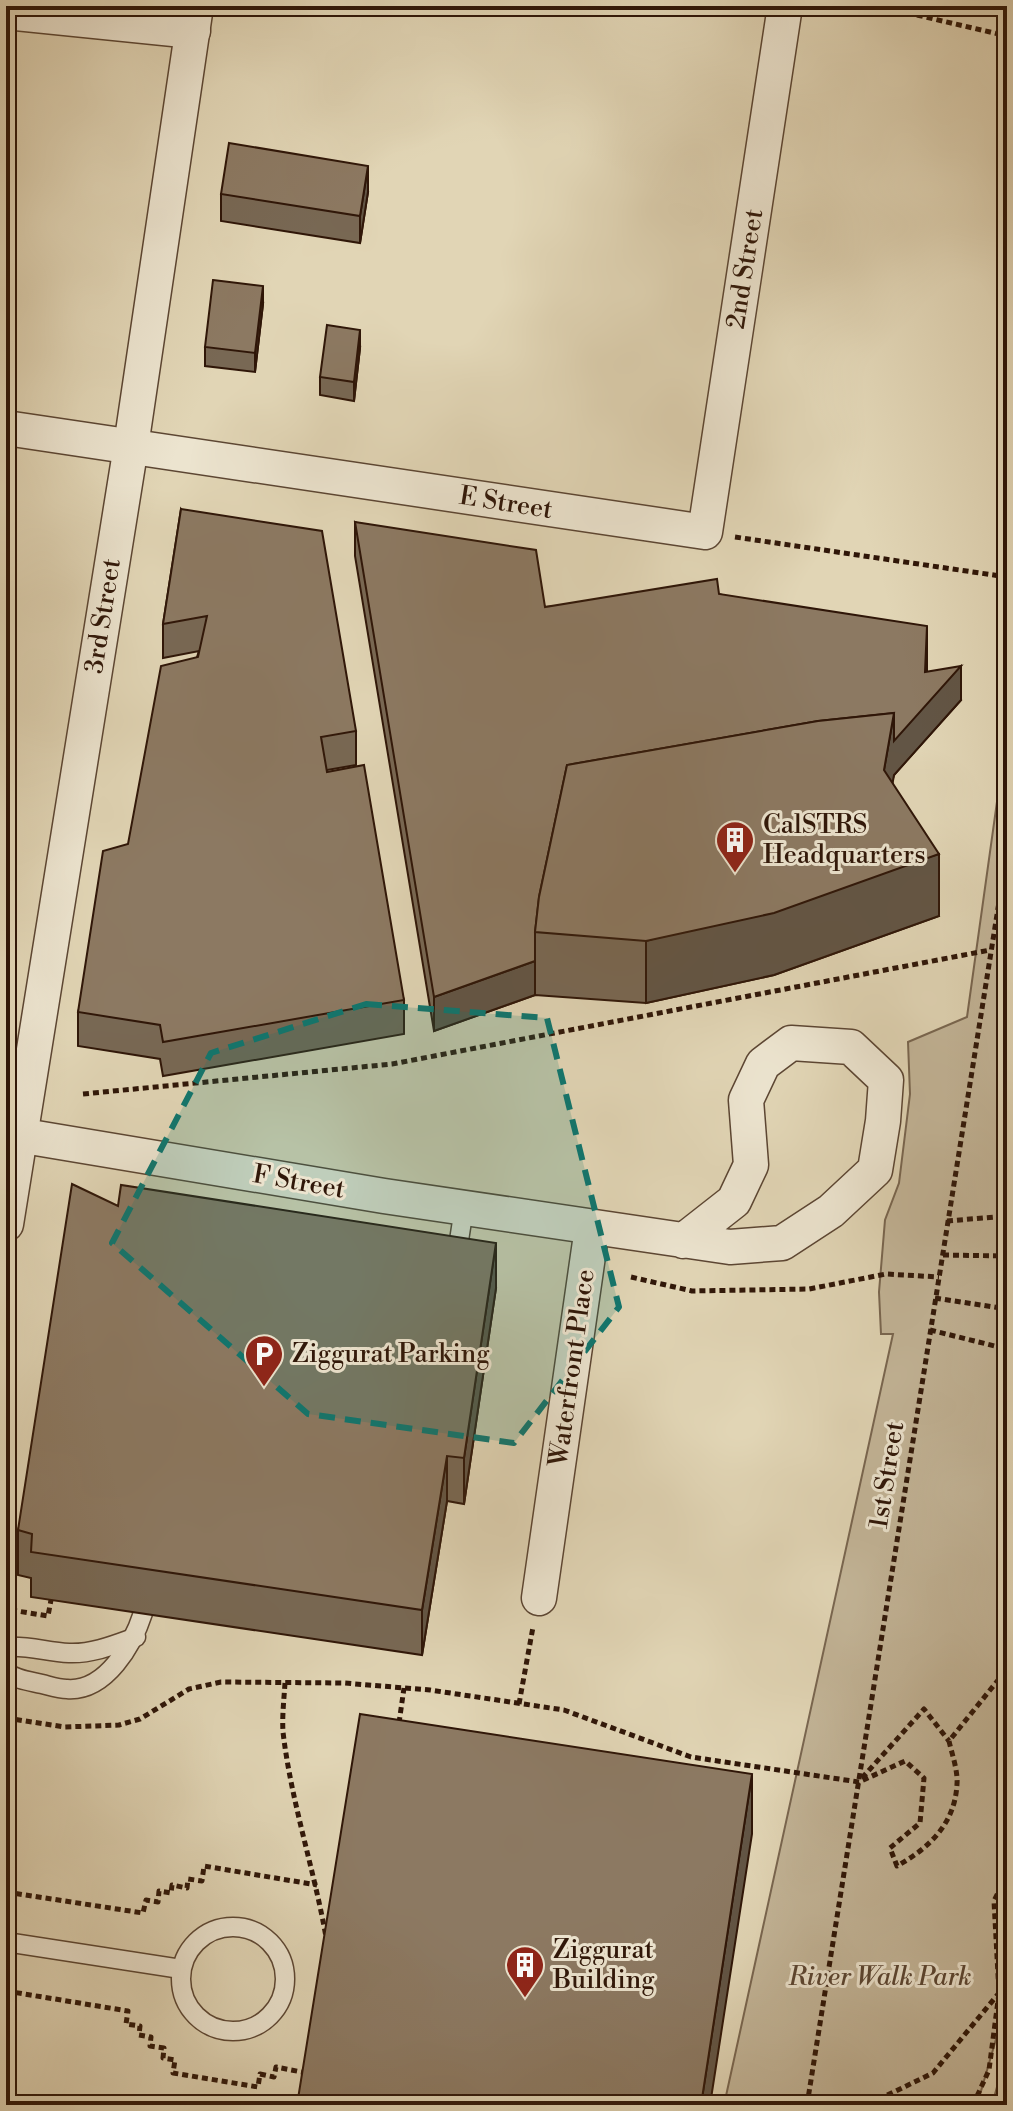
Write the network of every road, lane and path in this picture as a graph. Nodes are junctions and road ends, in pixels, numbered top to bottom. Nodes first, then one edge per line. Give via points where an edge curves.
1 (785, 6) edge
2 (878, 6) edge
3 (6, 12) edge
4 (194, 18) edge
5 (1007, 36) edge
6 (6, 428) edge
7 (131, 446) junction
8 (705, 532) junction
9 (1007, 577) edge
10 (1007, 852) edge
11 (990, 950) junction
12 (83, 1094) dead end
13 (13, 1134) edge
14 (464, 1208) junction
15 (1007, 1216) edge
16 (947, 1221) junction
17 (6, 1224) edge
18 (592, 1228) junction
19 (683, 1241) junction
20 (943, 1255) junction
21 (1007, 1256) edge
22 (456, 1260) edge
23 (631, 1277) dead end
24 (939, 1277) junction
25 (935, 1298) junction
26 (1007, 1309) edge
27 (930, 1330) junction
28 (1007, 1349) edge
29 (539, 1598) joint
30 (51, 1600) dead end
31 (11, 1610) dead end
32 (143, 1613) dead end
33 (136, 1637) junction
34 (6, 1647) edge
35 (1007, 1669) edge
36 (6, 1672) edge
37 (285, 1683) junction
38 (404, 1688) junction
39 (519, 1704) junction
40 (6, 1718) edge
41 (398, 1729) edge
42 (949, 1741) junction
43 (859, 1782) junction
44 (1007, 1874) edge
45 (317, 1885) junction
46 (6, 1892) edge
47 (331, 1908) edge
48 (6, 1942) edge
49 (181, 1969) junction
50 (6, 1991) edge
51 (999, 1993) junction
52 (309, 2058) edge
53 (808, 2101) edge
54 (973, 2105) edge

1 - 8 street, 2nd Street
2 - 5 path
3 - 4 street
4 - 7 street, 3rd Street
6 - 7 street, E Street
7 - 8 street, E Street
7 - 13 street, 3rd Street
8 - 9 path
10 - 11 path, 1st Street
11 - 12 path via 392,1064
11 - 16 path, 1st Street
13 - 14 street, F Street
13 - 17 street, 3rd Street
14 - 18 street, F Street
14 - 22 lane
15 - 16 path
16 - 20 path, 1st Street
18 - 19 street
18 - 29 street, Waterfront Place
19 - 19 street via 730,1247 782,1243 831,1211 875,1170 886,1080 851,1047 791,1043 763,1064 746,1100 751,1165 734,1201
20 - 21 path
20 - 24 path, 1st Street
23 - 24 path via 692,1291 748,1291 809,1289 886,1274
24 - 25 path, 1st Street
25 - 26 path
25 - 27 path, 1st Street
27 - 28 path
27 - 43 path, 1st Street
29 - 39 path
30 - 31 path via 48,1616
32 - 33 lane
33 - 34 lane via 102,1650 70,1653
33 - 36 lane via 99,1680 70,1690 16,1679
35 - 42 path
37 - 38 path
37 - 40 path via 221,1682 189,1689 140,1719 119,1725 65,1727
37 - 45 path via 283,1730
38 - 39 path
38 - 41 path
39 - 43 path via 564,1710 691,1757
42 - 43 path via 924,1709
42 - 43 path via 958,1783 949,1817 935,1840 897,1866 890,1848 920,1823 924,1778 905,1761
43 - 53 path, 1st Street
44 - 51 path via 994,1901
45 - 46 path via 204,1866 202,1881 188,1879 187,1888 172,1885 171,1893 159,1891 158,1902 146,1900 143,1913
45 - 47 path via 326,1939
48 - 49 lane
49 - 49 lane via 185,2002 209,2026 225,2031 257,2025 271,2015 285,1984 277,1950 265,1937 231,1926 198,1939
50 - 52 path via 128,2011 126,2024 140,2026 139,2035 151,2037 150,2046 164,2048 163,2058 175,2060 173,2073 258,2087 260,2074 274,2077 276,2067 307,2076
51 - 53 path via 933,2073 873,2102
51 - 54 path via 989,2070

